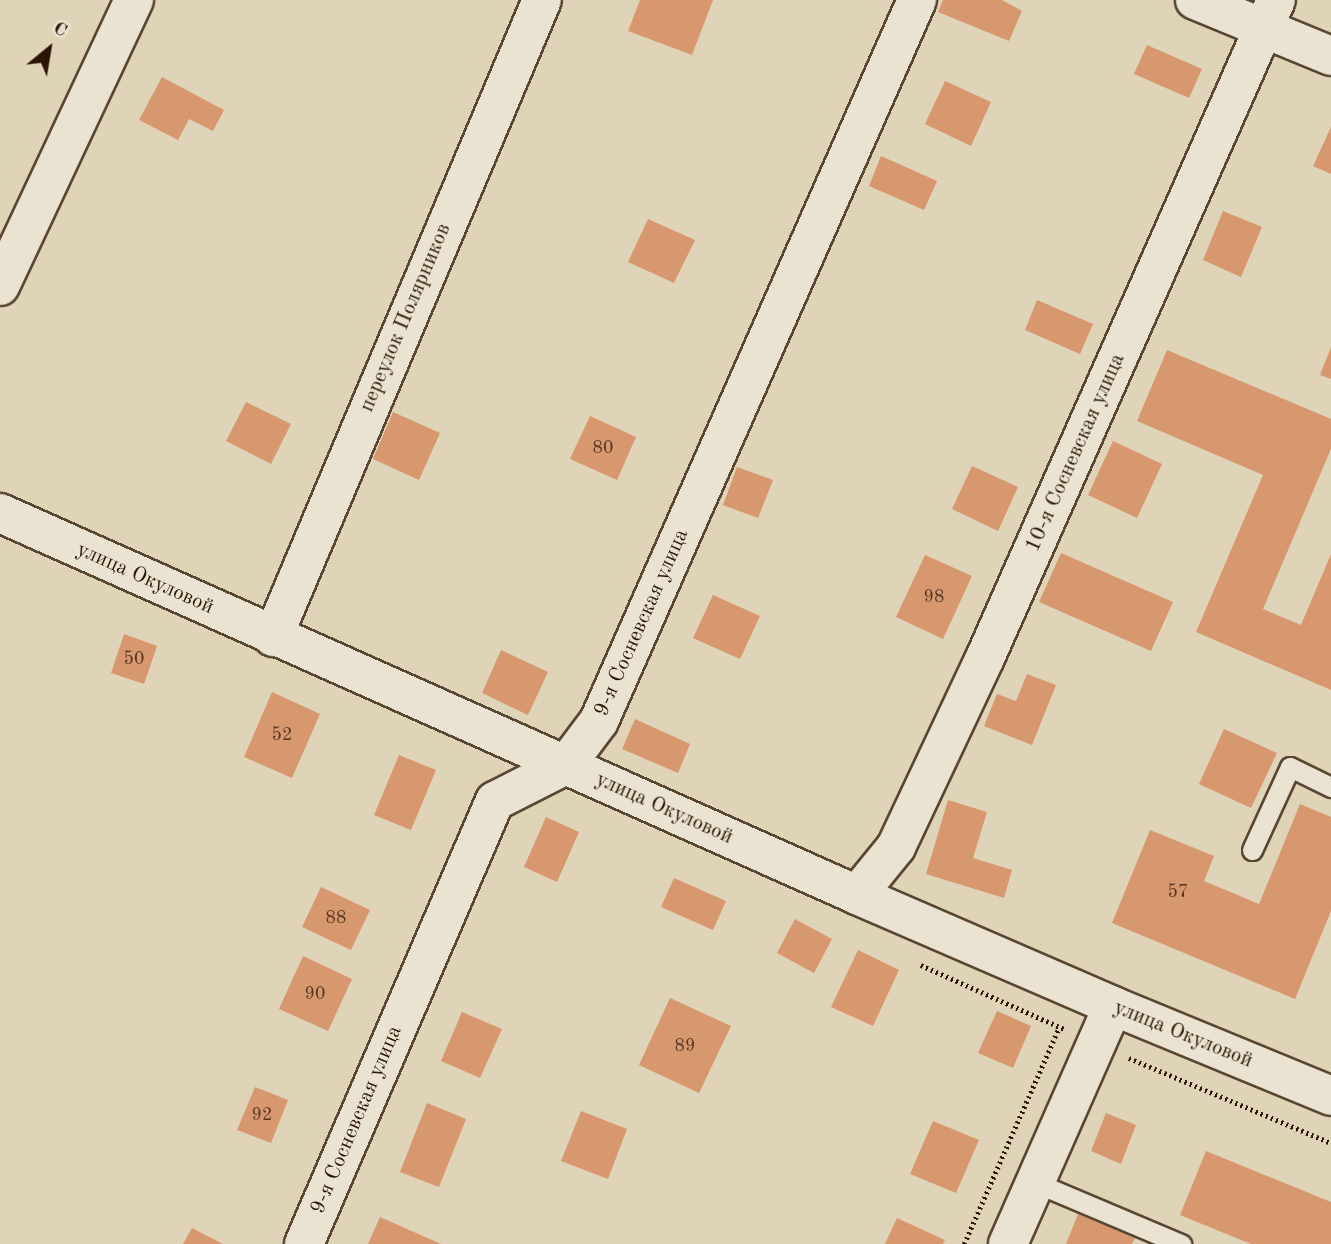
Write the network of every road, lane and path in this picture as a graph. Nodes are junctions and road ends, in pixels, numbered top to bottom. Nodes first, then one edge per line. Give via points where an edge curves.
1 (134, 0) edge
2 (542, 0) edge
3 (917, 0) edge
4 (1195, 0) edge
5 (1269, 14) edge
6 (1331, 56) edge
7 (0, 286) edge
8 (0, 513) edge
9 (273, 637) junction
10 (566, 765) junction
11 (1331, 787) edge
12 (1252, 850) dead end
13 (857, 895) junction
14 (1113, 1006) junction
15 (1059, 1028) dead end
16 (1331, 1096) edge
17 (1034, 1182) junction
18 (304, 1244) edge
19 (964, 1244) edge
20 (1008, 1244) edge
21 (1181, 1244) edge

1 - 7 street
2 - 9 street, переулок Полярников
3 - 10 street, 9-я Сосневская улица via 599,721
4 - 5 street
5 - 6 street
5 - 13 street, 10-я Сосневская улица via 985,659 896,847
8 - 9 street, улица Окуловой
9 - 10 street, улица Окуловой
10 - 13 street, улица Окуловой
10 - 18 street, 9-я Сосневская улица via 495,801
11 - 12 lane via 1290,767
13 - 14 street, улица Окуловой
14 - 16 street, улица Окуловой
14 - 17 street
15 - 19 path
17 - 20 street
17 - 21 lane

